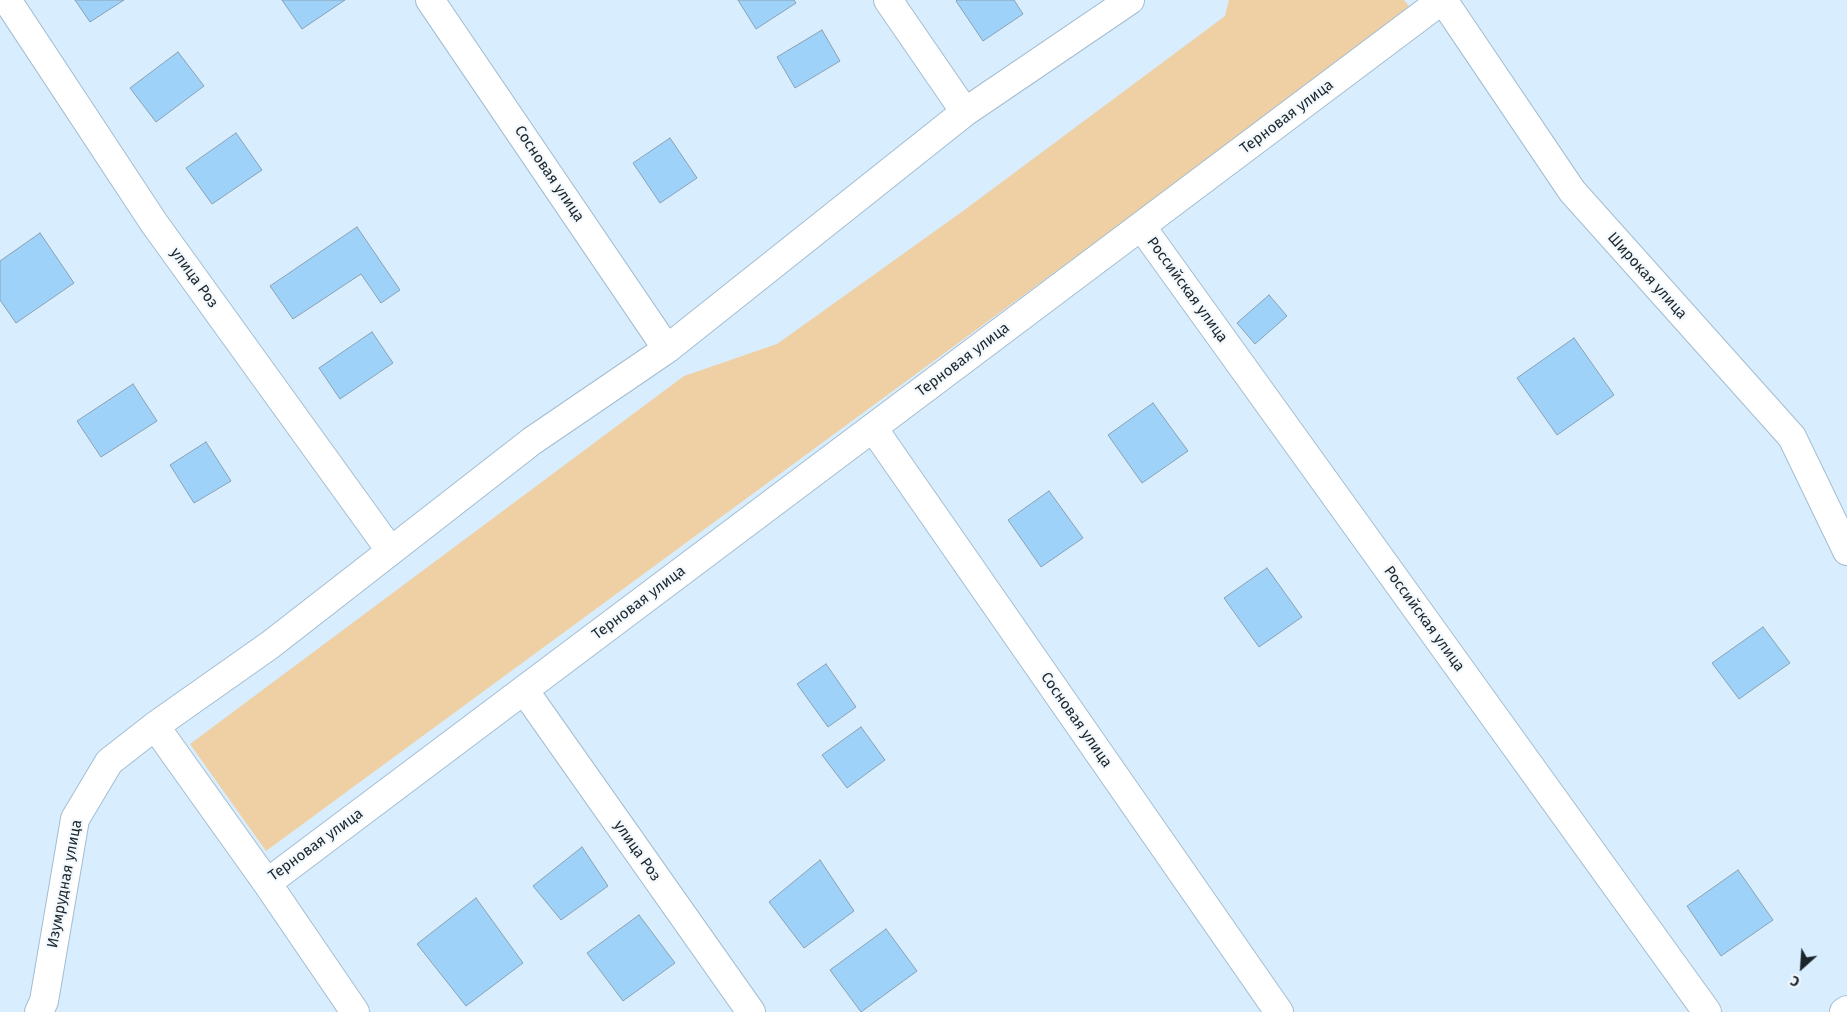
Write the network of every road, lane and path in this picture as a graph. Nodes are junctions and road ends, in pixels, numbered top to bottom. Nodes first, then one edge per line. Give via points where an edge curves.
1 (7, 0) edge
2 (430, 0) edge
3 (888, 0) edge
4 (1130, 0) edge
5 (1442, 0) edge
6 (965, 112) junction
7 (1141, 226) junction
8 (667, 349) junction
9 (873, 428) junction
10 (390, 550) junction
11 (1847, 551) edge
12 (524, 690) junction
13 (155, 726) junction
14 (266, 883) junction
15 (1847, 1010) edge
16 (39, 1012) edge
17 (355, 1012) edge
18 (751, 1012) edge
19 (1279, 1012) edge
20 (1707, 1012) edge
21 (1844, 1012) edge

1 - 10 street, улица Роз via 154,223
2 - 8 street, Сосновая улица
3 - 6 street
4 - 6 street
5 - 7 street, Терновая улица
5 - 11 street, Широкая улица via 1572,191 1792,437
6 - 8 street
7 - 9 street, Терновая улица
7 - 20 street, Российская улица
8 - 10 street via 532,441
9 - 12 street, Терновая улица
9 - 19 street, Сосновая улица
10 - 13 street via 270,645
12 - 14 street, Терновая улица
12 - 18 street, улица Роз
13 - 14 street, Терновая улица
13 - 16 street, Изумрудная улица via 109,762 75,819 44,1001
14 - 17 street
15 - 21 street

